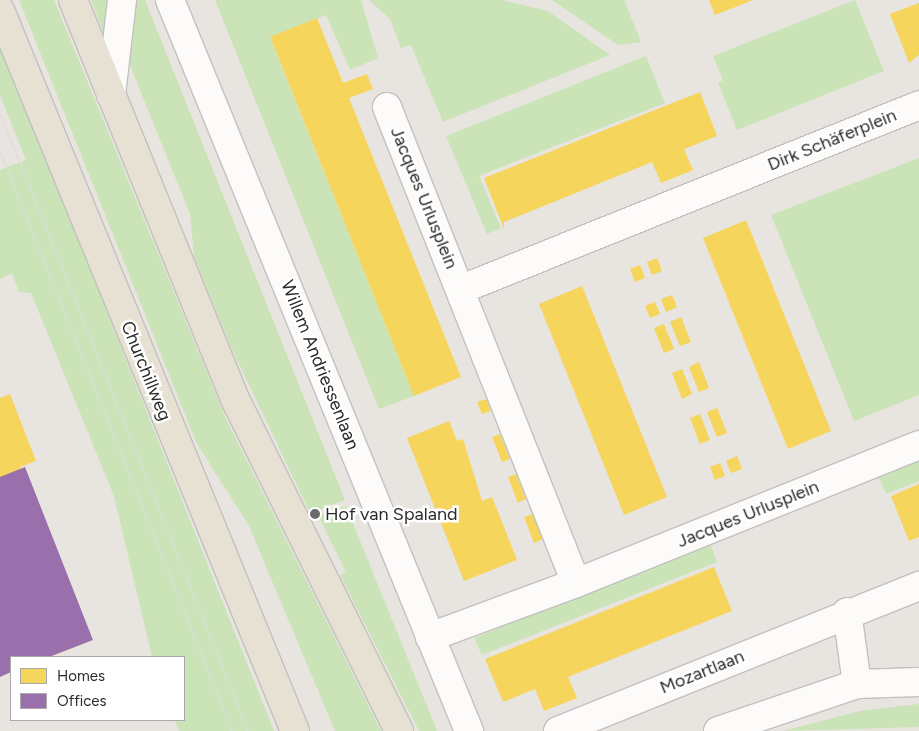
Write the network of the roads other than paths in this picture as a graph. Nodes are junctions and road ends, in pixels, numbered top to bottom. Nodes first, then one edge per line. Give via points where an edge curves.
1 (73, 0) edge
2 (122, 0) edge
3 (170, 0) edge
4 (0, 10) edge
5 (111, 95) junction
6 (919, 105) edge
7 (387, 108) dead end
8 (745, 175) joint
9 (462, 289) junction
10 (919, 445) edge
11 (576, 583) junction
12 (919, 586) edge
13 (847, 612) junction
14 (430, 637) junction
15 (919, 682) edge
16 (857, 684) junction
17 (295, 731) edge
18 (399, 731) edge
19 (469, 731) edge
20 (558, 731) edge
21 (718, 731) edge

1 - 5 main road
2 - 5 street
3 - 14 street, Willem Andriessenlaan
4 - 17 main road, Churchillweg
5 - 18 main road via 236,401
6 - 8 street, Dirk Schäferplein
7 - 9 street, Jacques Urlusplein
8 - 9 street, Jacques Urlusplein
9 - 11 street, Jacques Urlusplein
10 - 11 street, Jacques Urlusplein
11 - 14 street, Jacques Urlusplein
12 - 13 street, Mozartlaan
13 - 16 street
13 - 20 street, Mozartlaan
14 - 19 street, Willem Andriessenlaan
15 - 16 street
16 - 21 street

